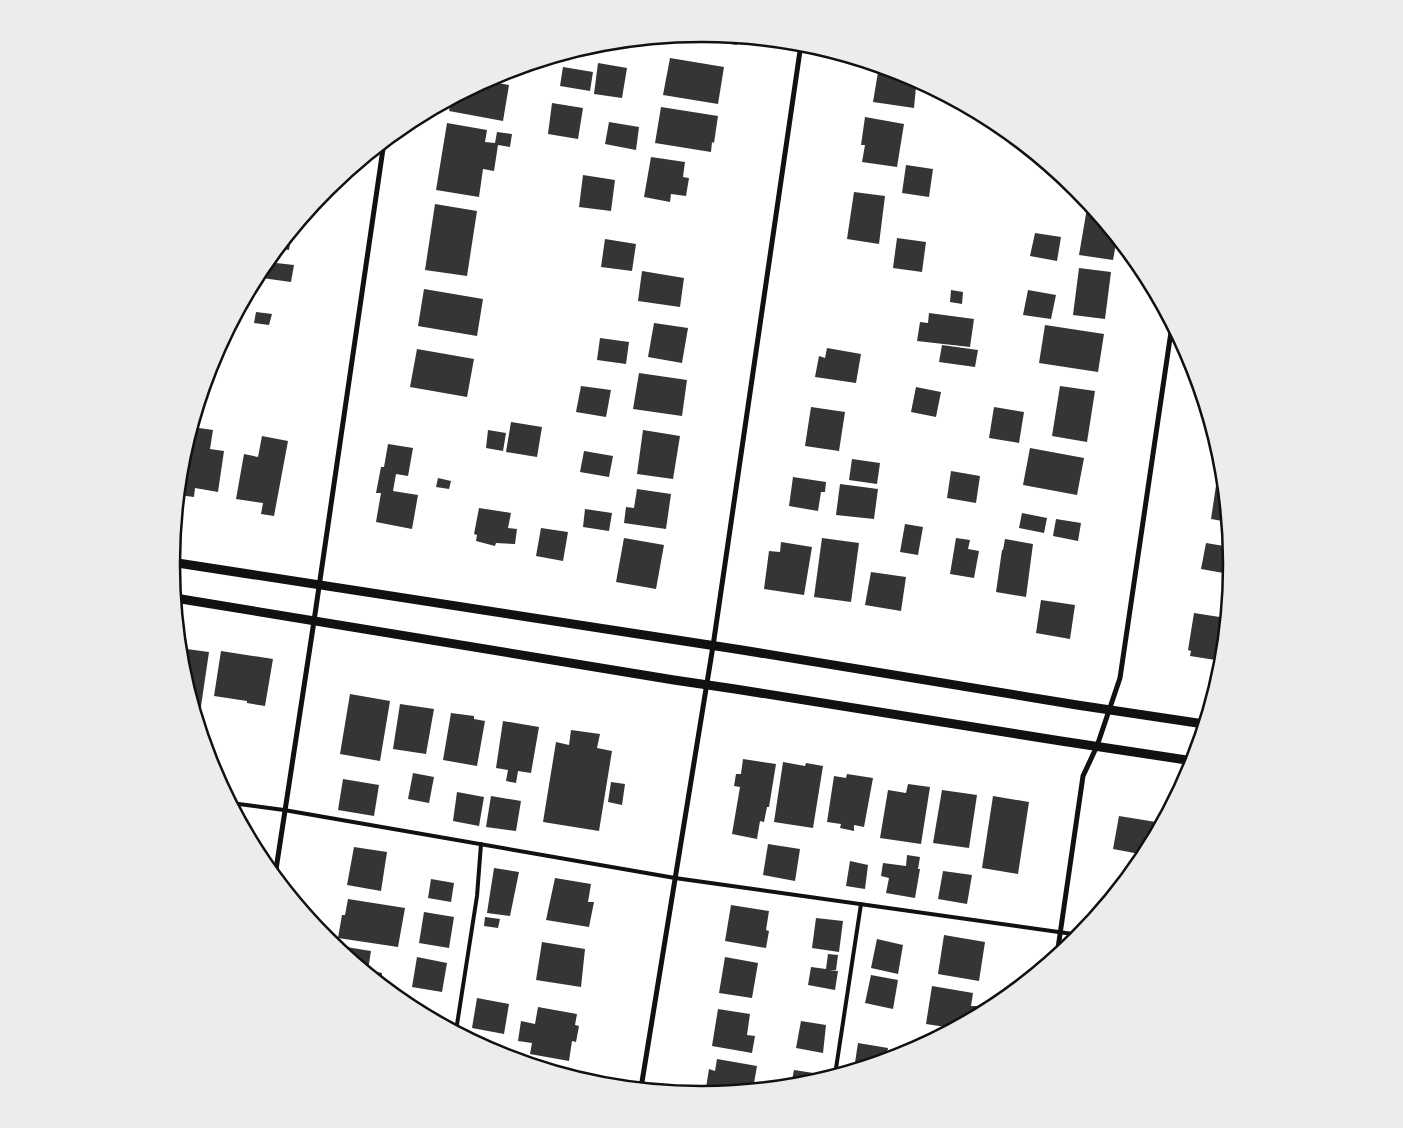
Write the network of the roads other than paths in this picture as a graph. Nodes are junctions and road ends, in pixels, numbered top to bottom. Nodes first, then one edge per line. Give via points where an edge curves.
1 (800, 52) edge
2 (383, 151) edge
3 (1170, 336) edge
4 (180, 563) edge
5 (319, 584) junction
6 (181, 599) edge
7 (314, 621) junction
8 (713, 646) junction
9 (706, 684) junction
10 (1109, 710) junction
11 (1198, 723) edge
12 (1097, 746) junction
13 (1185, 760) edge
14 (239, 804) edge
15 (284, 810) junction
16 (481, 844) junction
17 (276, 865) edge
18 (675, 878) junction
19 (861, 904) junction
20 (1060, 932) junction
21 (1070, 933) edge
22 (1058, 944) edge
23 (457, 1025) edge
24 (836, 1068) edge
25 (642, 1082) edge

1 - 8 street
2 - 5 street
3 - 10 street via 1120,678
4 - 5 street
5 - 7 street
5 - 8 street
6 - 7 street
7 - 9 street
7 - 15 street
8 - 9 street
8 - 10 street
9 - 12 street
9 - 18 street
10 - 11 street
10 - 12 street
12 - 13 street
12 - 20 street via 1083,776
14 - 15 lane
15 - 16 lane
15 - 17 street
16 - 18 lane
16 - 23 lane via 477,896
18 - 19 lane
18 - 25 street
19 - 20 lane
19 - 24 lane
20 - 21 lane
20 - 22 street

